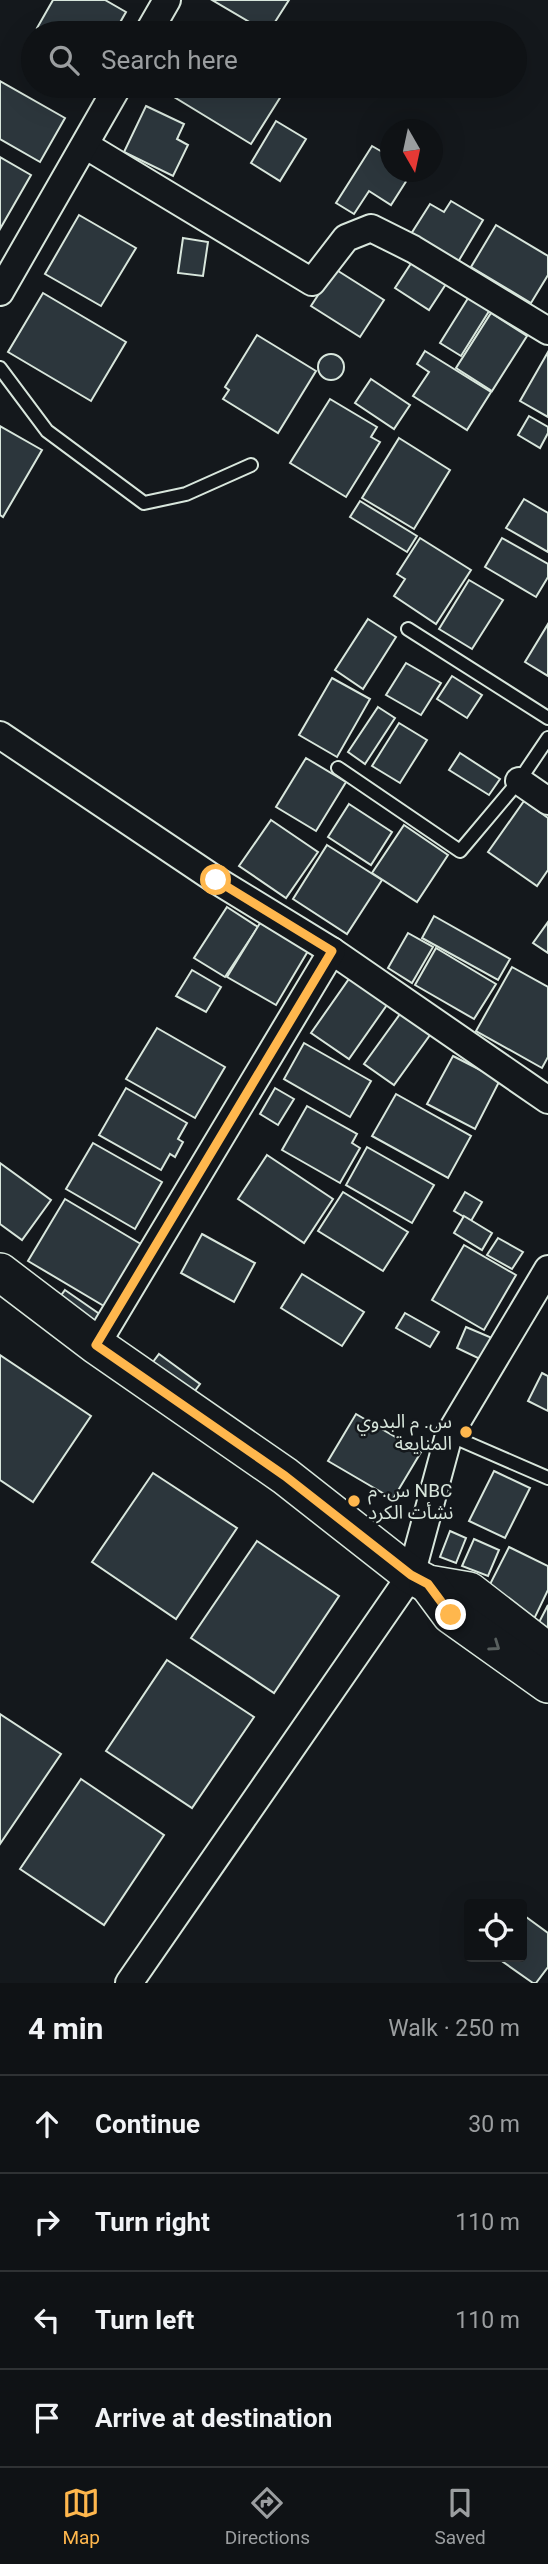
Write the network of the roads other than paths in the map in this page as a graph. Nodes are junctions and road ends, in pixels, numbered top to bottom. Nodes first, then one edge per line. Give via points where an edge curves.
1 (167, 0) edge
2 (155, 21) edge
3 (111, 98) edge
4 (85, 145) junction
5 (0, 292) edge
6 (548, 331) edge
7 (0, 368) edge
8 (251, 465) dead end
9 (408, 629) dead end
10 (548, 718) edge
11 (0, 736) edge
12 (548, 738) edge
13 (338, 768) dead end
14 (519, 781) junction
15 (548, 801) edge
16 (332, 951) junction
17 (548, 1100) edge
18 (548, 1269) edge
19 (0, 1272) edge
20 (96, 1345) junction
21 (449, 1435) junction
22 (548, 1478) edge
23 (419, 1579) junction
24 (548, 1652) edge
25 (548, 1684) edge
26 (130, 1983) edge

1 - 2 street
3 - 4 street
4 - 5 street
4 - 6 street via 312,282 346,237 371,228
7 - 8 lane via 47,431 144,503 186,494
9 - 10 lane
11 - 16 street
12 - 14 lane
13 - 14 lane via 460,851
14 - 15 street
16 - 17 street
16 - 20 street
18 - 21 street
19 - 20 street
20 - 23 street via 285,1476
21 - 22 lane
21 - 23 street
23 - 24 street via 469,1591
23 -> 25 street via 451,1615
23 - 26 street

